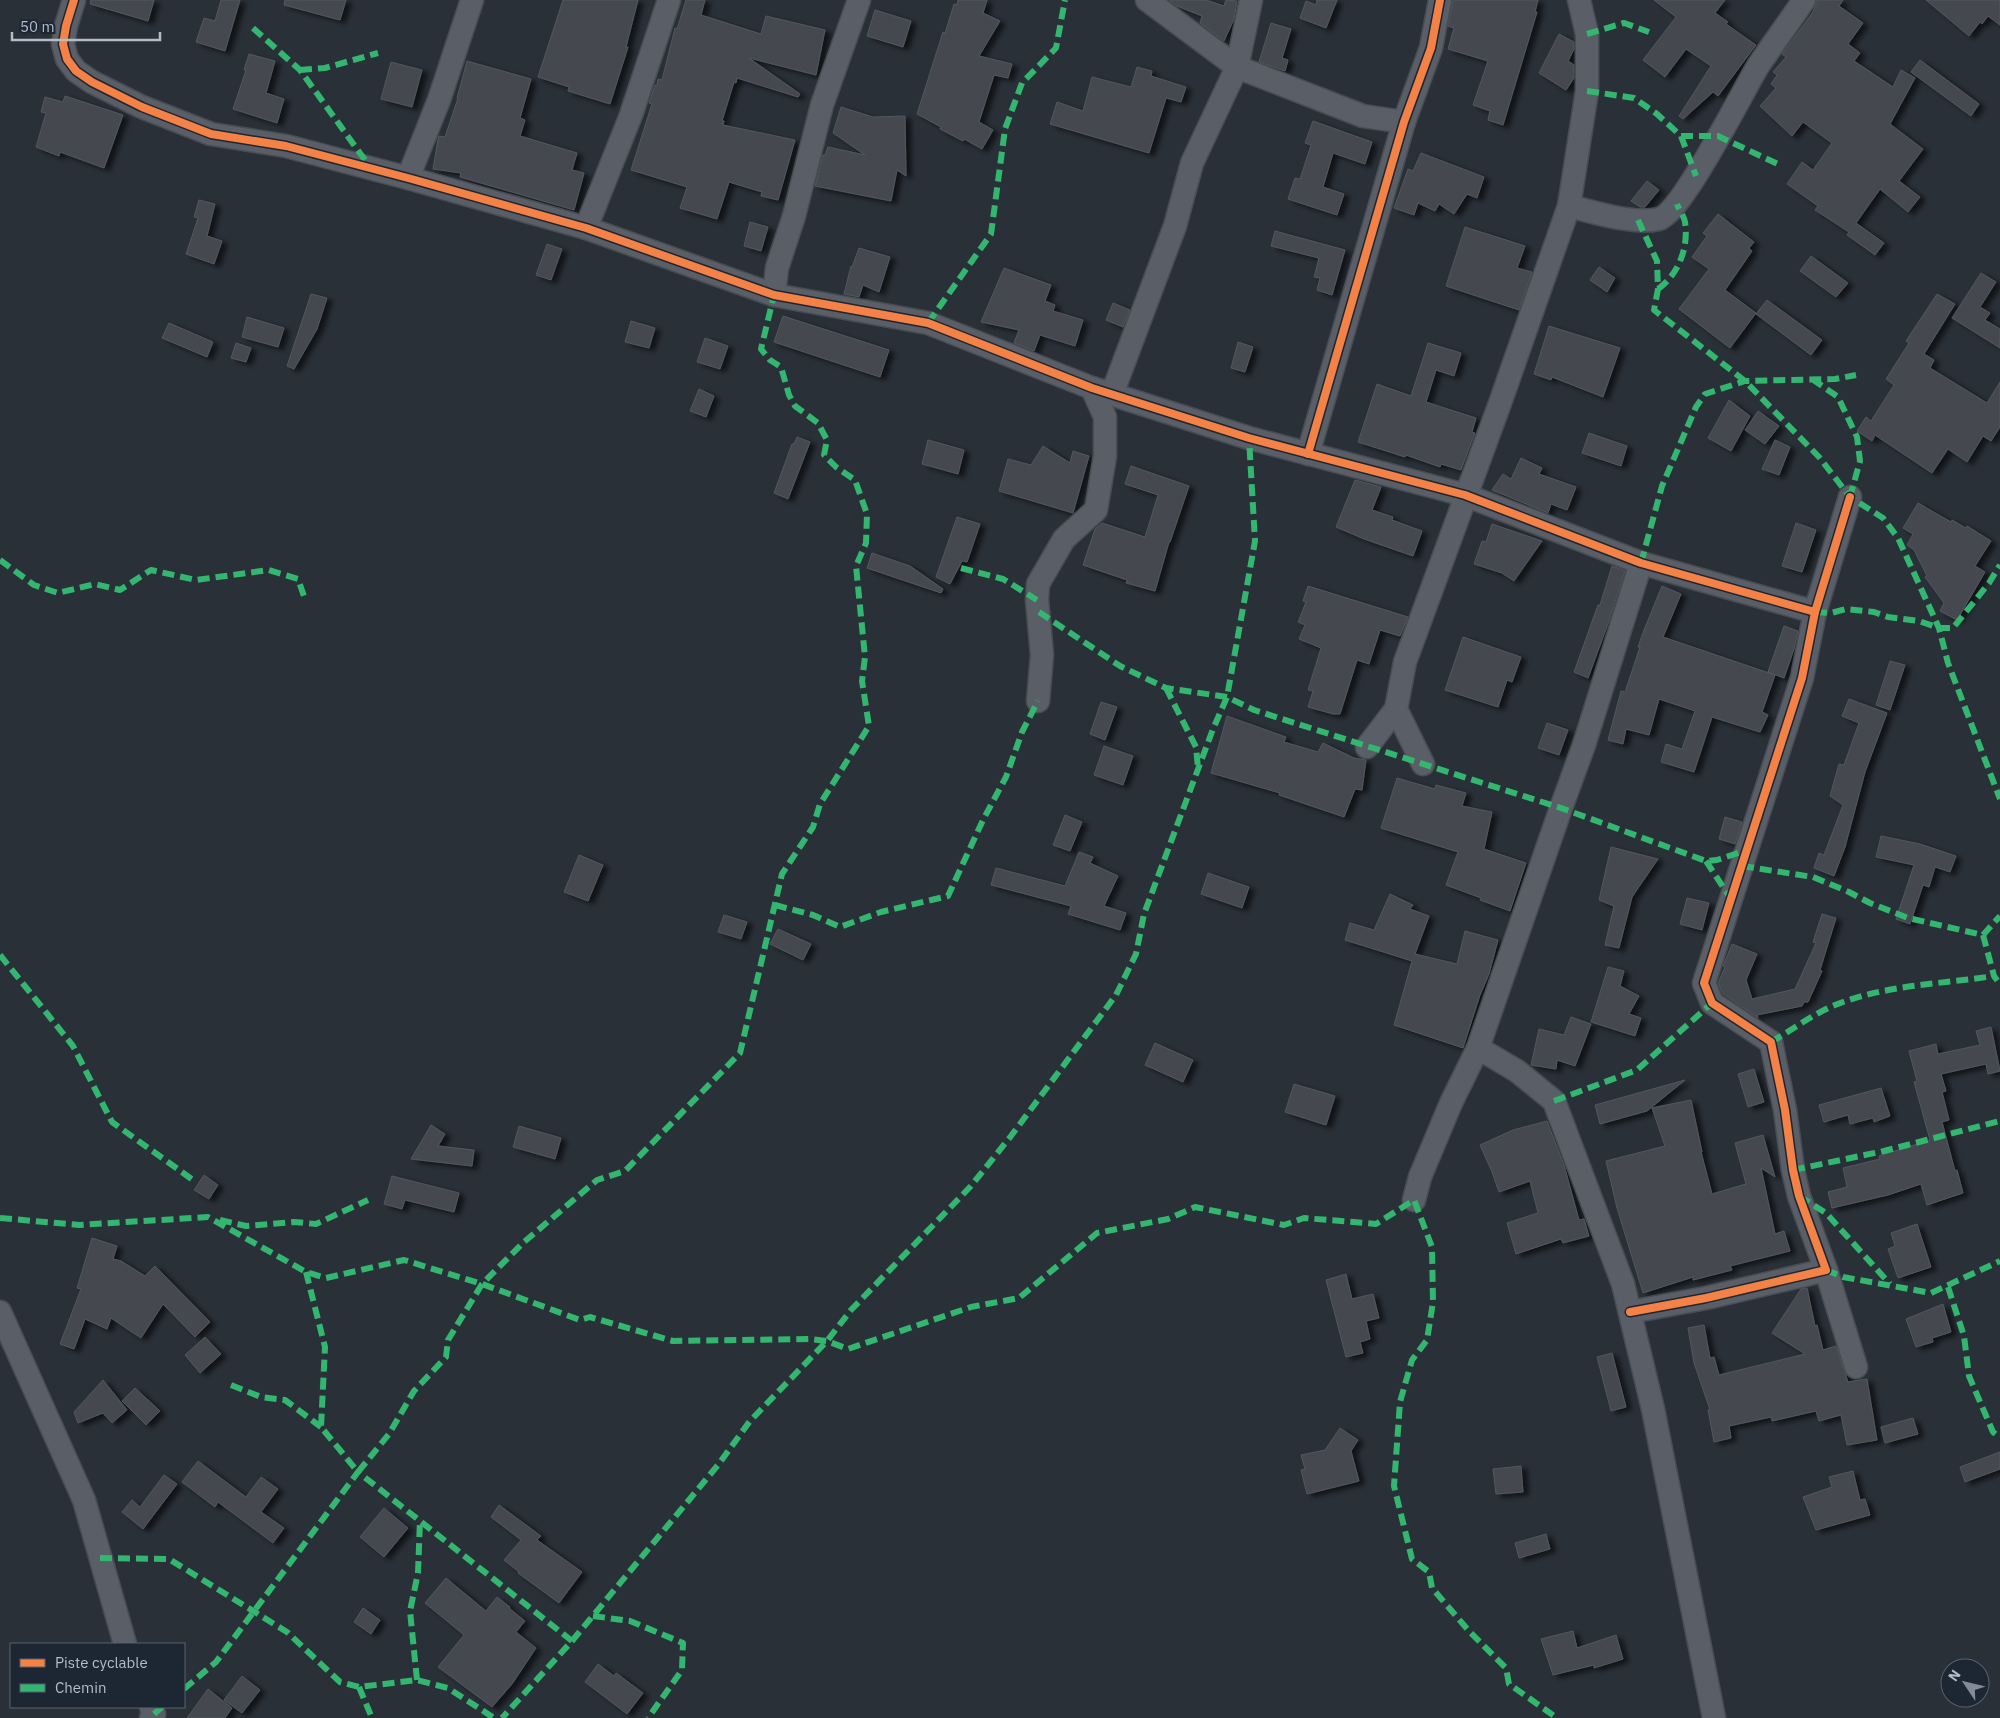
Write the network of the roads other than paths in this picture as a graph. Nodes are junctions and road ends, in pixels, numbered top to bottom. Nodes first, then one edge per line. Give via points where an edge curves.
1 (74, 0) edge
2 (472, 0) edge
3 (669, 0) edge
4 (859, 0) edge
5 (1147, 0) edge
6 (1251, 0) edge
7 (1440, 0) edge
8 (1579, 0) edge
9 (1804, 0) edge
10 (1237, 67) junction
11 (1404, 122) junction
12 (408, 178) junction
13 (1569, 206) junction
14 (586, 228) junction
15 (774, 295) junction
16 (1102, 391) junction
17 (1308, 454) junction
18 (1466, 495) junction
19 (1850, 497) dead end
20 (1641, 563) junction
21 (1815, 612) junction
22 (1038, 701) dead end
23 (1396, 709) junction
24 (1367, 747) dead end
25 (1423, 764) dead end
26 (1478, 1048) junction
27 (1414, 1200) dead end
28 (1826, 1270) junction
29 (0, 1312) edge
30 (1630, 1312) junction
31 (1856, 1367) dead end
32 (125, 1643) edge
33 (1714, 1718) edge

1 - 12 street via 63,44 67,59 76,71 92,82 142,107 211,134 286,146
2 - 12 street via 439,100
3 - 14 street via 631,115
4 - 15 street via 822,105 794,216 777,268
5 - 10 street
6 - 10 street
7 - 11 street via 1431,48
8 - 13 street via 1587,34 1587,91
9 - 13 street via 1758,66 1677,204 1661,218 1638,220
10 - 11 street via 1363,116
10 - 16 street via 1192,162 1175,226
11 - 17 street
12 - 14 street
13 - 18 street
14 - 15 street
15 - 16 street via 928,323
16 - 17 street
16 - 22 street via 1105,456 1096,510 1064,539 1038,584 1042,654
17 - 18 street
18 - 20 street
18 - 23 street via 1405,662
19 - 21 street
20 - 21 street
20 - 26 street via 1584,745
21 - 28 street via 1802,678 1704,983 1712,1003 1771,1042 1793,1170
23 - 24 street
23 - 25 street
26 - 27 street via 1451,1103 1420,1177
26 - 30 street via 1517,1071 1554,1101 1623,1284
28 - 30 street
28 - 31 street
29 - 32 street via 84,1500
30 - 33 street

